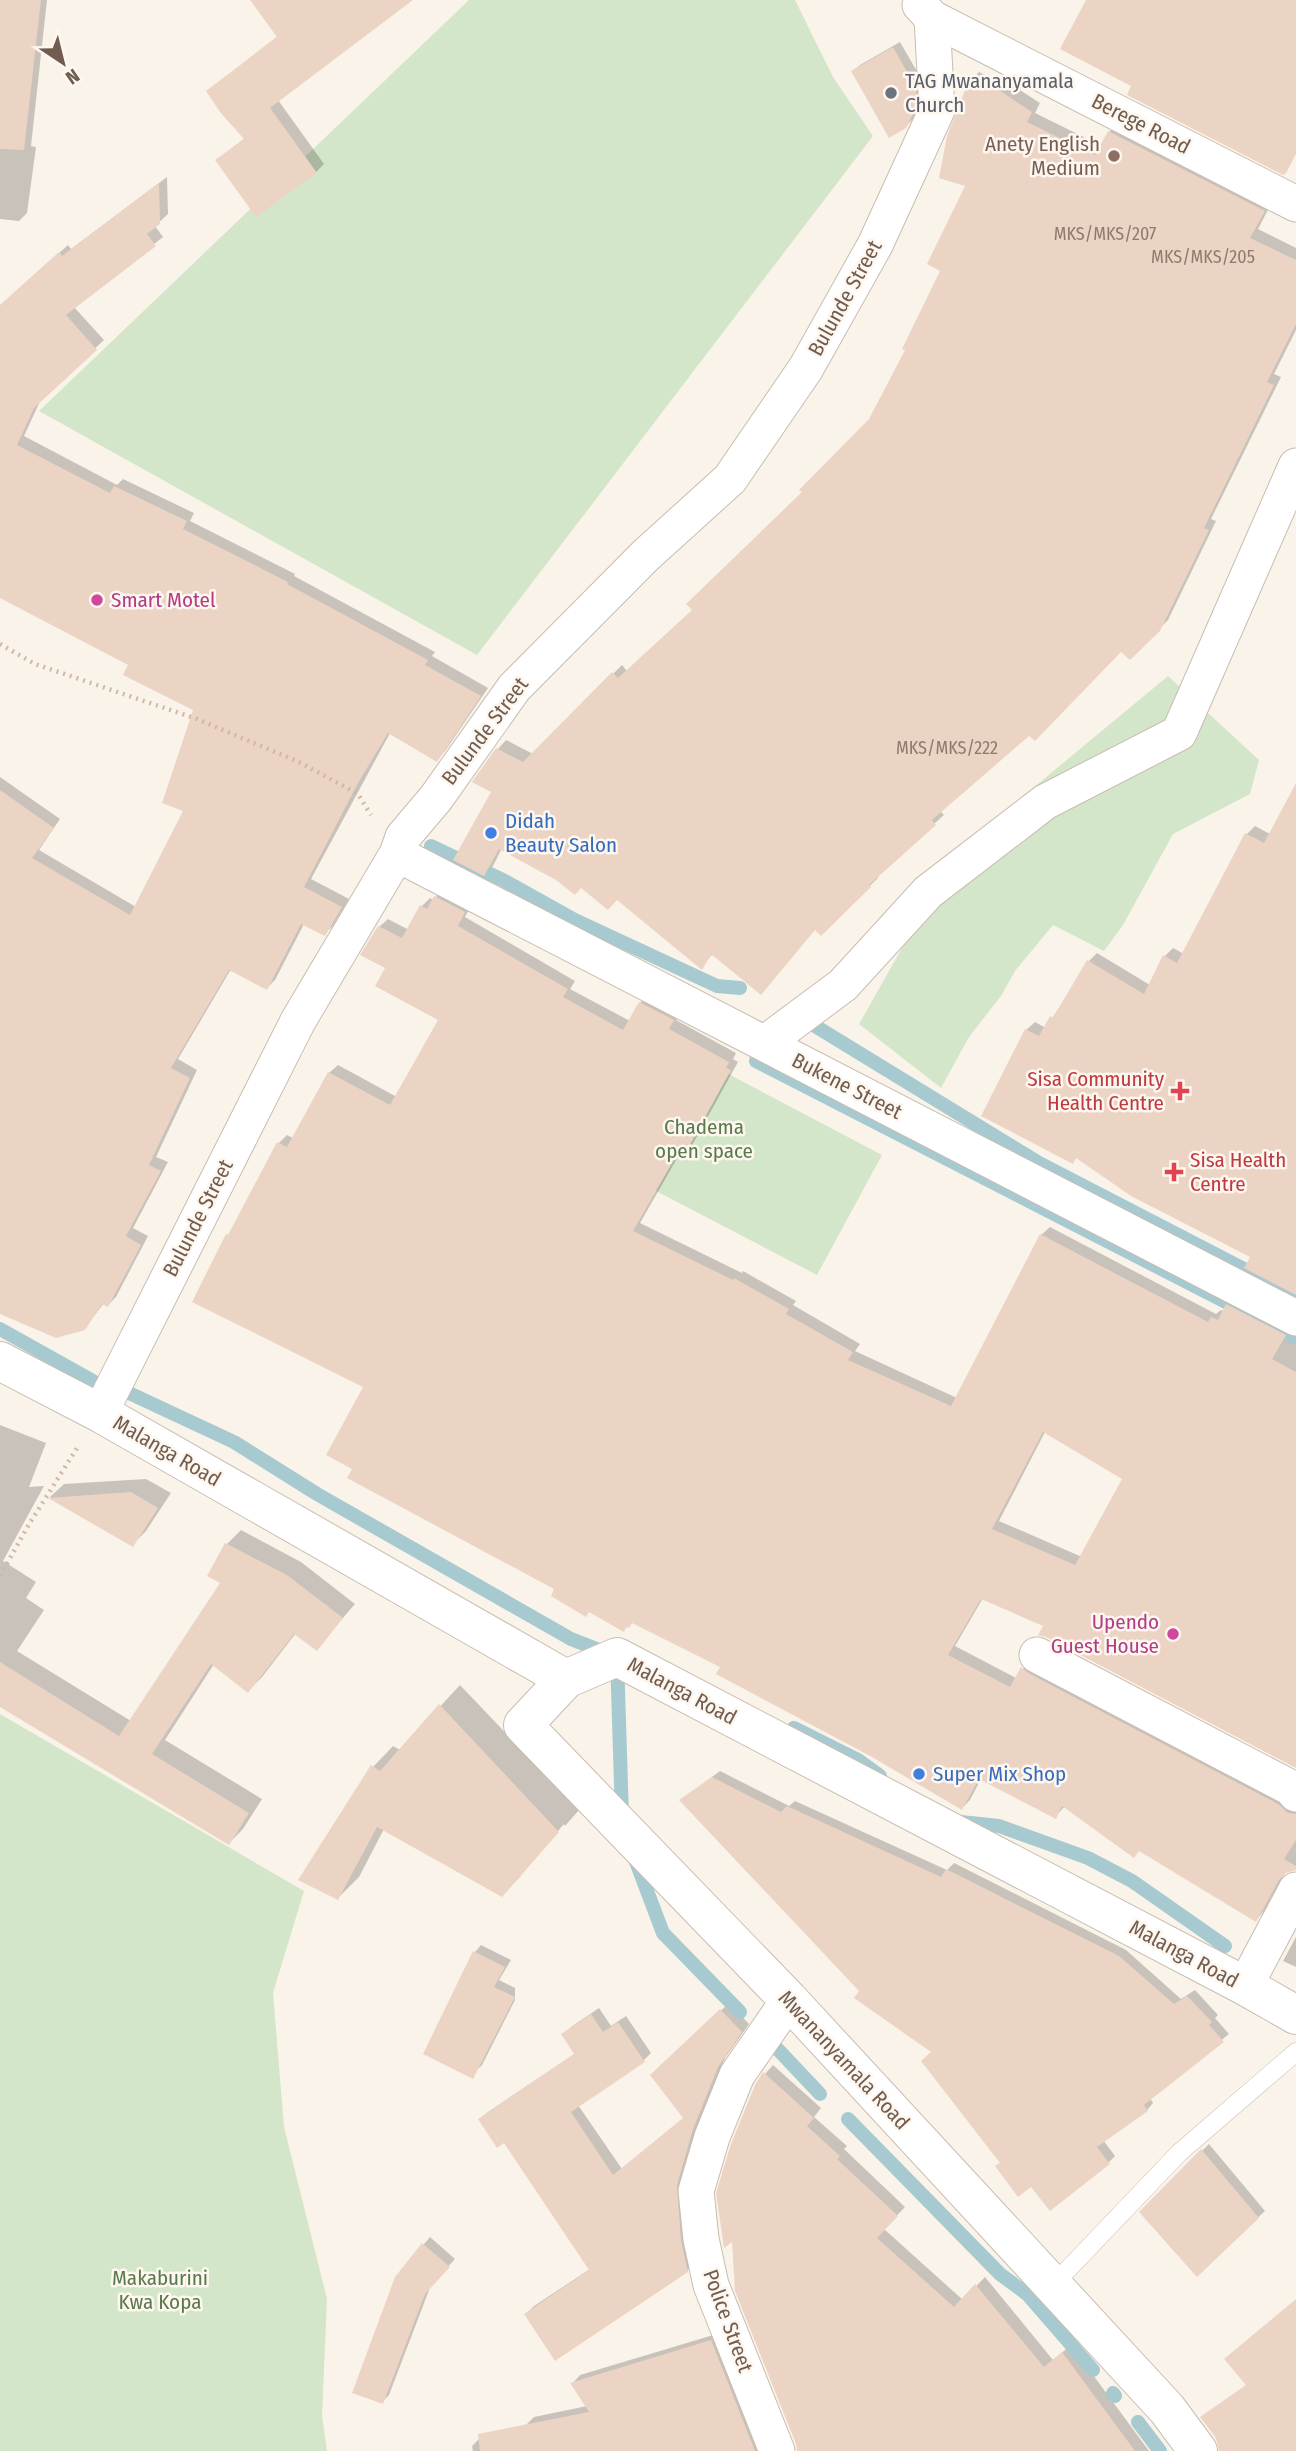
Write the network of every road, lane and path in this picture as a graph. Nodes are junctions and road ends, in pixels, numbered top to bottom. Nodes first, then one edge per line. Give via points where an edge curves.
1 (924, 9) edge
2 (1296, 204) edge
3 (1296, 466) edge
4 (0, 644) edge
5 (397, 854) junction
6 (765, 1043) junction
7 (1296, 1318) edge
8 (0, 1360) edge
9 (100, 1413) junction
10 (0, 1576) edge
11 (1037, 1655) dead end
12 (566, 1679) junction
13 (1296, 1794) edge
14 (1296, 1890) edge
15 (1245, 1986) junction
16 (789, 2000) junction
17 (1296, 2015) edge
18 (1296, 2052) edge
19 (1053, 2285) junction
20 (777, 2451) edge
21 (1198, 2451) edge

1 - 2 street, Berege Road
1 - 5 street, Bulunde Street via 937,110 875,245 806,368 730,479 646,555 514,688 403,837
3 - 6 street via 1179,733 1045,802 928,892 843,985
4 - 5 path via 36,664 197,719 358,794
5 - 6 street, Bukene Street
5 - 9 street, Bulunde Street via 298,1021
6 - 7 street, Bukene Street
8 - 9 street, Malanga Road
9 - 10 path
9 - 12 street, Malanga Road
11 - 13 street
12 - 15 street, Malanga Road via 617,1657
12 - 16 street, Mwananyamala Road via 523,1725
14 - 15 street
15 - 17 street, Malanga Road
16 - 19 street, Mwananyamala Road
16 - 20 street, Police Street via 737,2075 696,2191 711,2285
18 - 19 lane via 1179,2153
19 - 21 street, Mwananyamala Road via 1167,2409

